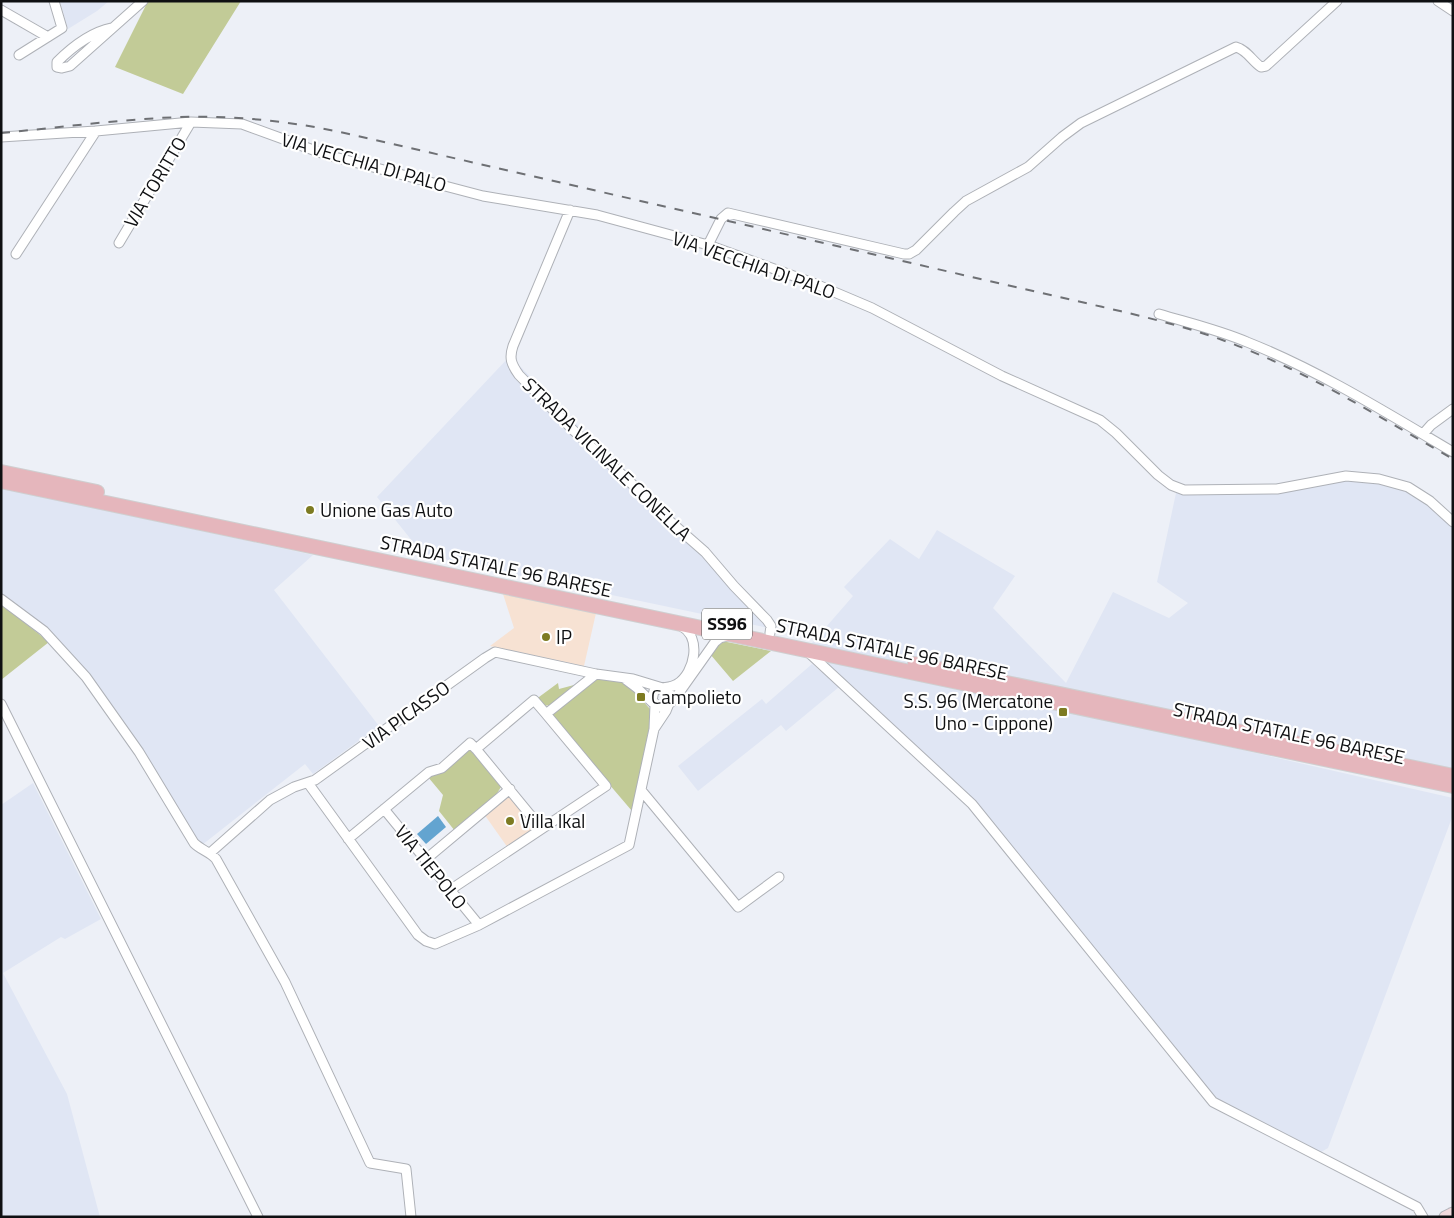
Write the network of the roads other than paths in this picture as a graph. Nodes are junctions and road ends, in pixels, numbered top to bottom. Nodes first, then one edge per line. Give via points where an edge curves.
1 (54, 1) edge
2 (143, 1) edge
3 (1337, 1) edge
4 (1438, 1) edge
5 (1, 10) edge
6 (1453, 11) edge
7 (112, 28) junction
8 (48, 37) junction
9 (19, 55) dead end
10 (191, 122) junction
11 (96, 131) junction
12 (1, 138) edge
13 (570, 210) junction
14 (119, 243) dead end
15 (708, 245) junction
16 (16, 254) dead end
17 (1159, 314) dead end
18 (1453, 409) edge
19 (1423, 434) junction
20 (1453, 452) edge
21 (1, 472) edge
22 (1, 481) edge
23 (1453, 522) edge
24 (1, 599) edge
25 (675, 622) junction
26 (770, 633) junction
27 (736, 635) junction
28 (806, 650) junction
29 (596, 674) junction
30 (624, 679) junction
31 (663, 688) junction
32 (669, 703) junction
33 (1, 704) edge
34 (654, 704) junction
35 (546, 714) junction
36 (654, 729) junction
37 (476, 749) junction
38 (1453, 776) edge
39 (308, 783) junction
40 (1453, 786) edge
41 (510, 790) junction
42 (641, 790) junction
43 (384, 809) junction
44 (541, 828) junction
45 (348, 839) junction
46 (210, 853) junction
47 (426, 860) junction
48 (780, 877) dead end
49 (450, 890) junction
50 (478, 925) junction
51 (1453, 1213) edge
52 (258, 1217) edge
53 (411, 1217) edge
54 (1423, 1217) edge
55 (1445, 1217) edge

1 - 8 street via 62,28
2 - 7 street
3 - 15 street via 1266,66 1261,67 1242,48 1236,47 1081,123 1028,167 966,201 909,254 733,213 721,219
4 - 6 street
5 - 8 street
7 - 7 street via 70,66 57,67 57,62 80,43 99,30
8 - 9 street
10 - 11 street, VIA VECCHIA DI PALO
10 - 13 street, VIA VECCHIA DI PALO via 242,124 327,155 483,196
10 - 14 street, VIA TORITTO
11 - 12 street, VIA VECCHIA DI PALO
11 - 16 street
13 - 15 street, VIA VECCHIA DI PALO
13 - 26 street, STRADA VICINALE CONELLA via 512,346 513,366 518,375 574,431 705,552 767,620 771,626
15 - 23 street, VIA VECCHIA DI PALO via 814,283 872,308 1002,376 1100,420 1158,475 1184,490 1277,489 1346,476 1379,479 1408,486
17 - 19 street via 1278,355
18 - 19 street
19 - 20 street
21 - 26 main road, STRADA STATALE 96 BARESE / SS96
22 - 25 main road, STRADA STATALE 96 BARESE / SS96
24 - 46 street via 44,632 81,671 139,752 194,843
25 - 27 main road, STRADA STATALE 96 BARESE / SS96
25 - 31 street via 688,630 692,637 693,658 683,679
26 - 38 main road, STRADA STATALE 96 BARESE / SS96
27 - 28 main road, STRADA STATALE 96 BARESE / SS96
27 - 32 street via 725,636 715,642
28 - 40 main road, STRADA STATALE 96 BARESE / SS96
28 - 54 street via 972,804 1213,1102 1417,1207
29 - 30 street, VIA PICASSO
29 - 35 street
29 - 39 street, VIA PICASSO via 501,653 490,654
30 - 31 street, VIA PICASSO
30 - 34 street
31 - 32 street via 670,694
31 - 34 street via 654,691 651,697
32 - 34 street via 661,708
32 - 36 street
33 - 52 street
34 - 36 street
35 - 37 street via 534,700
35 - 44 street via 606,786
36 - 42 street
37 - 41 street
37 - 43 street via 470,743 442,768 429,772
39 - 45 street
39 - 46 street, VIA PICASSO via 270,800
41 - 44 street
41 - 47 street
42 - 48 street via 738,907
42 - 50 street via 629,845
43 - 45 street
43 - 47 street, VIA TIEPOLO
44 - 49 street
45 - 50 street via 418,935 426,941 435,944
46 - 53 street via 285,982 370,1163 406,1169
47 - 49 street, VIA TIEPOLO
49 - 50 street, VIA TIEPOLO
51 - 55 main road

